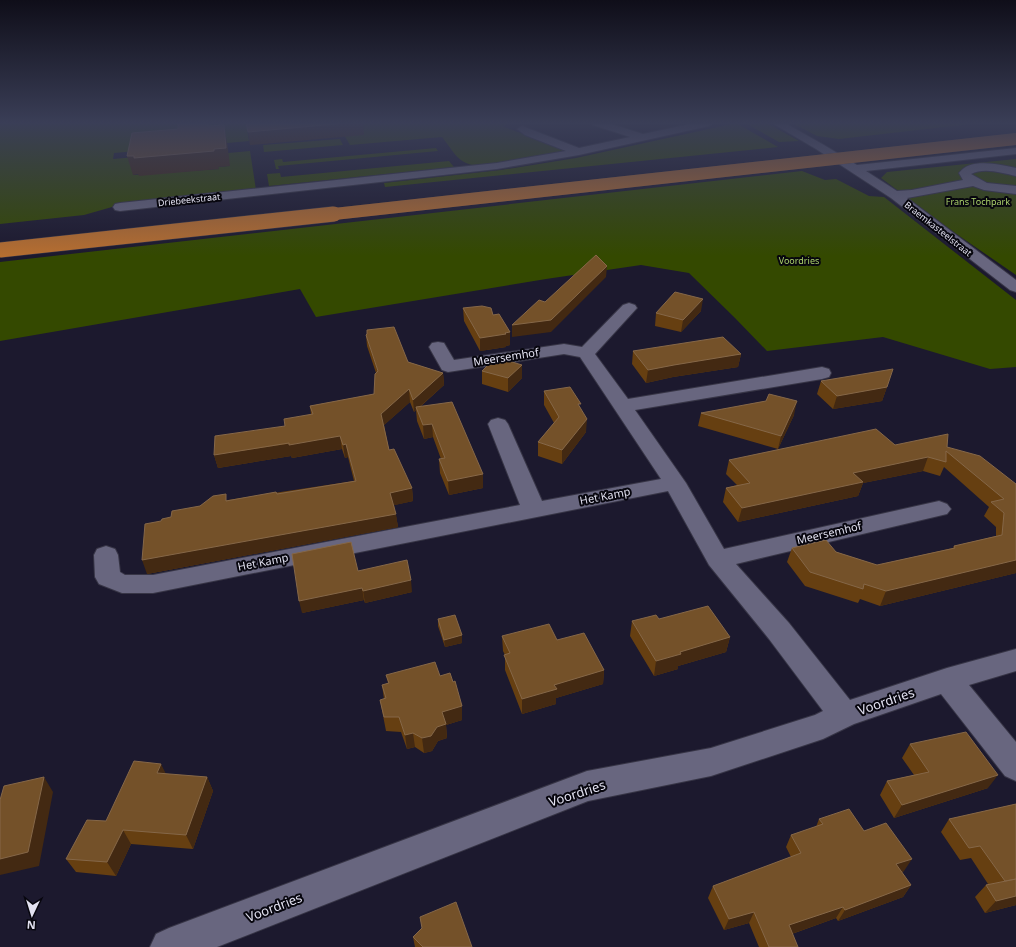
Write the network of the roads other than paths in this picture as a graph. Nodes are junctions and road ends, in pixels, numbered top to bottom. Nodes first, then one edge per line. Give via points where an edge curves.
1 (438, 167) edge
2 (659, 167) edge
3 (758, 167) edge
4 (853, 167) edge
5 (872, 167) edge
6 (988, 168) joint
7 (856, 169) junction
8 (1016, 172) edge
9 (973, 182) junction
10 (1016, 190) edge
11 (895, 195) junction
12 (389, 196) dead end
13 (120, 207) dead end
14 (0, 250) edge
15 (1016, 286) edge
16 (629, 308) dead end
17 (438, 347) dead end
18 (586, 353) junction
19 (822, 373) dead end
20 (623, 406) junction
21 (498, 424) dead end
22 (675, 482) junction
23 (939, 508) dead end
24 (534, 510) junction
25 (106, 555) dead end
26 (718, 559) junction
27 (1016, 660) edge
28 (947, 680) junction
29 (844, 715) junction
30 (1016, 766) edge
31 (169, 947) edge

1 - 13 street, Driebeekstraat via 263,186
2 - 12 highway
3 - 14 highway, bridge
4 - 7 street, Braemkasteelstraat
5 - 7 street
6 - 8 street
6 - 9 street via 973,169 965,173 966,178
7 - 11 street, Braemkasteelstraat
9 - 10 street via 998,189
9 - 11 street
11 - 15 street, Braemkasteelstraat
16 - 18 street
17 - 18 street, Meersemhof via 448,366 564,348
18 - 20 street
19 - 20 street
20 - 22 street
21 - 24 street
22 - 24 street, Het Kamp
22 - 26 street
23 - 26 street, Meersemhof
24 - 25 street, Het Kamp via 153,584 122,584 108,577
26 - 29 street via 779,631
27 - 28 street, Voordries
28 - 29 street, Voordries
28 - 30 street
29 - 31 street, Voordries via 823,726 711,762 587,786

